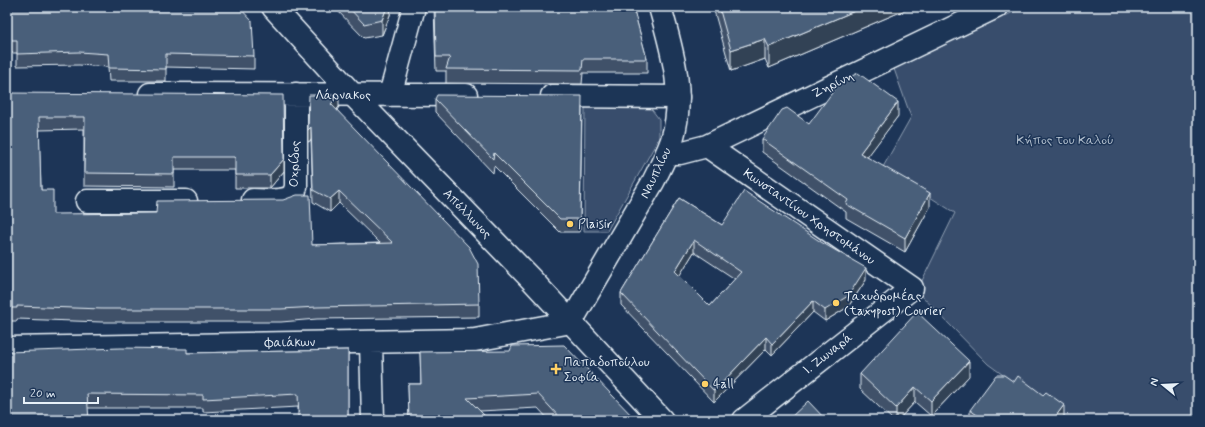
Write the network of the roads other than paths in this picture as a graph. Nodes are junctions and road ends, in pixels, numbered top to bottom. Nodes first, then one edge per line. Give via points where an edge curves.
1 (273, 7) edge
2 (414, 7) edge
3 (660, 7) edge
4 (996, 7) edge
5 (132, 94) edge
6 (296, 94) junction
7 (353, 94) junction
8 (390, 95) junction
9 (483, 96) edge
10 (530, 96) edge
11 (678, 97) junction
12 (707, 146) junction
13 (667, 153) junction
14 (236, 200) edge
15 (87, 201) dead end
16 (204, 201) edge
17 (912, 288) joint
18 (572, 322) junction
19 (371, 342) junction
20 (7, 348) edge
21 (373, 420) edge
22 (662, 420) edge
23 (744, 420) edge

1 - 7 street, Απόλλωνος
2 - 8 street
3 - 11 street, Ναυπλίου via 674,56
4 - 12 street, Ζηρίνη
5 - 6 street, Λάρνακος
6 - 7 street, Λάρνακος
6 - 14 street, Οχρίδος via 294,193 283,200
7 - 8 street, Λάρνακος
7 - 18 street, Απόλλωνος
8 - 9 street, Λάρνακος
10 - 11 street
11 - 13 street, Ναυπλίου via 675,127
12 - 13 street, Ζηρίνη via 680,153
12 - 17 street, Κωνσταντίνου Χρηστομάνου
13 - 18 street, Ναυπλίου via 654,182
15 - 16 street
17 - 23 street, Ι. Ζωναρά
18 - 19 street, Φαιάκων via 475,340
18 - 22 street, Απόλλωνος
19 - 20 street, Φαιάκων
19 - 21 street

